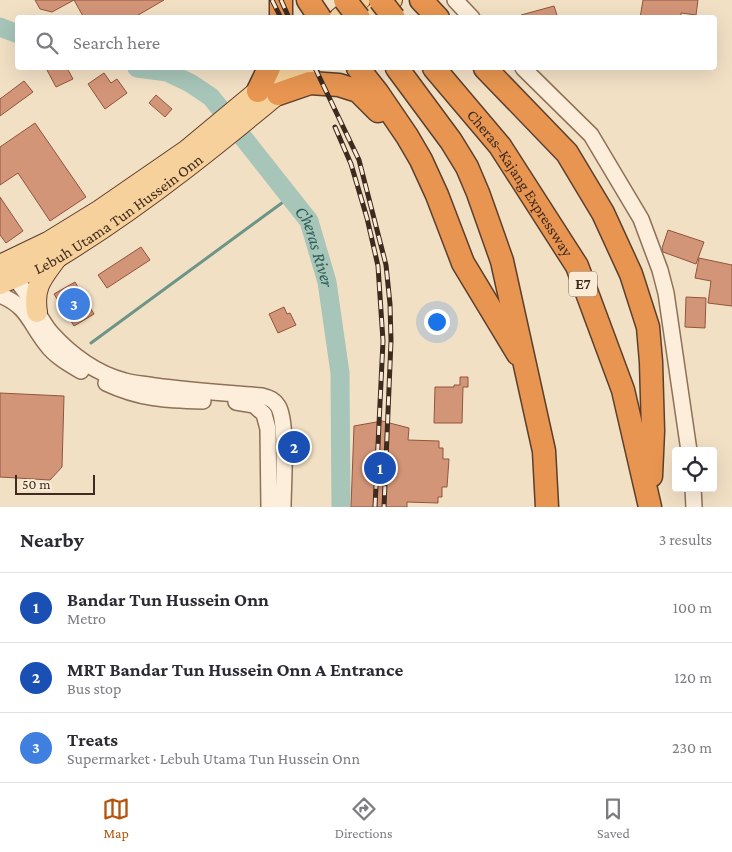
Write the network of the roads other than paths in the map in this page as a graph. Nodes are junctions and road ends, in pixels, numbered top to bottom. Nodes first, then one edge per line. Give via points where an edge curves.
1 (281, 0) edge
2 (308, 0) edge
3 (346, 0) edge
4 (360, 0) edge
5 (380, 0) edge
6 (392, 0) edge
7 (421, 0) edge
8 (454, 0) edge
9 (281, 15) edge
10 (318, 15) edge
11 (342, 15) edge
12 (357, 15) edge
13 (374, 15) edge
14 (392, 15) edge
15 (435, 15) edge
16 (469, 15) edge
17 (269, 70) edge
18 (283, 70) edge
19 (306, 70) edge
20 (359, 70) edge
21 (399, 70) edge
22 (436, 70) edge
23 (487, 70) edge
24 (525, 70) edge
25 (268, 92) junction
26 (223, 130) junction
27 (407, 136) junction
28 (57, 258) junction
29 (3, 274) edge
30 (0, 295) edge
31 (37, 312) junction
32 (528, 370) junction
33 (688, 447) edge
34 (693, 492) edge
35 (650, 505) edge
36 (269, 507) edge
37 (283, 507) edge
38 (547, 507) edge
39 (694, 507) edge

1 - 9 highway
2 - 10 highway
3 - 12 highway, bridge
4 - 11 main road
5 - 14 highway, bridge
6 - 13 main road
7 - 15 highway
8 - 16 street
17 - 25 highway
18 - 25 main road
19 - 25 main road
20 - 27 highway
21 - 32 highway, Cheras–Kajang Expressway via 451,141 478,192 502,260
22 - 35 highway, Cheras–Kajang Expressway / E7 via 500,146 577,266 623,390
23 - 35 highway via 566,153 602,213 631,274 648,327 651,362
24 - 33 street via 591,135 641,218 666,294
25 - 26 main road
25 - 27 highway via 310,83 339,85 358,91
26 - 28 main road, Lebuh Utama Tun Hussein Onn via 136,206
26 - 29 main road, Lebuh Utama Tun Hussein Onn via 187,150
27 - 32 highway via 430,177 463,263
28 - 29 main road, Lebuh Utama Tun Hussein Onn
28 - 31 main road via 37,288
29 - 31 street
30 - 36 street via 22,308 48,347 59,356 120,390 156,399 254,405 264,414 268,428
31 - 37 street via 61,344 88,365 124,381 272,399 279,408 283,426
32 - 38 highway, Cheras–Kajang Expressway via 544,451
34 - 39 street

